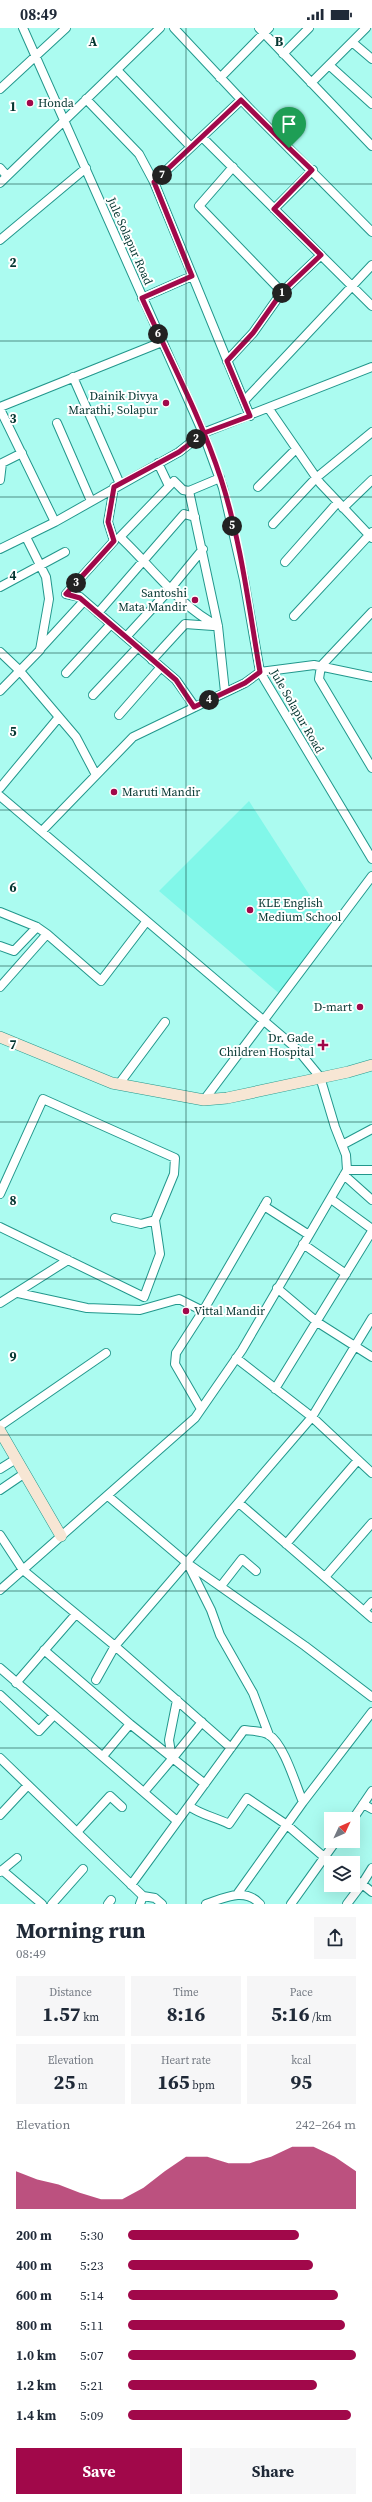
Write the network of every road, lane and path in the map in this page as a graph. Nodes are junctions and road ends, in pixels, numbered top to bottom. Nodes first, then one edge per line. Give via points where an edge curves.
1 (23, 28) edge
2 (66, 28) edge
3 (160, 28) edge
4 (174, 28) edge
5 (259, 28) edge
6 (309, 28) edge
7 (366, 28) edge
8 (267, 31) edge
9 (352, 42) junction
10 (283, 54) junction
11 (35, 55) junction
12 (372, 59) edge
13 (329, 65) junction
14 (117, 70) junction
15 (220, 78) junction
16 (311, 83) junction
17 (0, 89) edge
18 (86, 99) junction
19 (241, 100) junction
20 (372, 104) edge
21 (65, 120) junction
22 (202, 137) junction
23 (372, 146) edge
24 (191, 147) junction
25 (233, 167) junction
26 (0, 168) edge
27 (86, 168) junction
28 (312, 170) junction
29 (7, 176) junction
30 (154, 182) junction
31 (0, 183) edge
32 (274, 209) junction
33 (372, 232) edge
34 (0, 240) edge
35 (321, 255) junction
36 (372, 265) edge
37 (192, 276) junction
38 (352, 286) junction
39 (282, 292) junction
40 (142, 298) junction
41 (372, 306) edge
42 (162, 342) junction
43 (227, 361) junction
44 (372, 367) edge
45 (73, 378) junction
46 (244, 401) junction
47 (0, 408) edge
48 (268, 409) junction
49 (250, 416) junction
50 (57, 423) dead end
51 (372, 432) edge
52 (204, 433) junction
53 (296, 449) junction
54 (22, 453) junction
55 (158, 463) junction
56 (220, 478) junction
57 (316, 478) junction
58 (0, 480) edge
59 (372, 480) edge
60 (117, 486) junction
61 (169, 486) junction
62 (258, 487) dead end
63 (189, 491) junction
64 (91, 501) junction
65 (341, 505) junction
66 (195, 517) junction
67 (55, 522) junction
68 (272, 524) dead end
69 (371, 535) edge
70 (26, 537) junction
71 (0, 549) edge
72 (203, 549) junction
73 (65, 552) dead end
74 (145, 561) junction
75 (285, 562) dead end
76 (40, 566) junction
77 (0, 587) edge
78 (171, 588) junction
79 (84, 601) junction
80 (372, 612) edge
81 (98, 613) junction
82 (294, 616) dead end
83 (111, 624) junction
84 (218, 626) junction
85 (126, 637) junction
86 (138, 647) junction
87 (40, 650) junction
88 (0, 652) edge
89 (152, 660) junction
90 (321, 666) junction
91 (161, 667) junction
92 (19, 670) junction
93 (260, 672) junction
94 (66, 673) dead end
95 (372, 677) edge
96 (0, 691) edge
97 (225, 692) junction
98 (93, 695) dead end
99 (194, 707) junction
100 (120, 716) dead end
101 (59, 717) junction
102 (372, 768) edge
103 (96, 775) junction
104 (0, 788) edge
105 (0, 796) edge
106 (42, 831) junction
107 (372, 859) edge
108 (372, 876) edge
109 (0, 912) edge
110 (146, 922) junction
111 (37, 927) junction
112 (47, 934) junction
113 (0, 946) edge
114 (0, 987) edge
115 (262, 1021) junction
116 (165, 1022) dead end
117 (1, 1039) edge
118 (372, 1065) edge
119 (320, 1077) junction
120 (118, 1084) junction
121 (204, 1100) junction
122 (372, 1129) edge
123 (342, 1145) junction
124 (372, 1170) edge
125 (345, 1173) junction
126 (0, 1194) edge
127 (331, 1199) junction
128 (372, 1200) edge
129 (115, 1218) dead end
130 (155, 1220) junction
131 (0, 1226) edge
132 (372, 1230) edge
133 (310, 1235) junction
134 (303, 1244) junction
135 (68, 1260) junction
136 (346, 1274) junction
137 (277, 1288) junction
138 (18, 1293) junction
139 (0, 1303) edge
140 (203, 1311) junction
141 (372, 1318) edge
142 (317, 1322) junction
143 (354, 1347) junction
144 (106, 1353) dead end
145 (372, 1357) edge
146 (236, 1358) junction
147 (275, 1389) junction
148 (201, 1409) junction
149 (312, 1417) junction
150 (0, 1426) edge
151 (0, 1431) edge
152 (16, 1459) junction
153 (358, 1460) junction
154 (0, 1469) edge
155 (24, 1473) junction
156 (372, 1473) edge
157 (0, 1490) edge
158 (108, 1496) junction
159 (238, 1503) junction
160 (372, 1523) edge
161 (0, 1535) edge
162 (62, 1536) junction
163 (286, 1544) junction
164 (187, 1563) junction
165 (24, 1570) junction
166 (256, 1571) dead end
167 (325, 1577) junction
168 (221, 1586) junction
169 (0, 1590) edge
170 (372, 1602) edge
171 (364, 1611) junction
172 (76, 1614) junction
173 (372, 1618) edge
174 (115, 1646) junction
175 (44, 1650) junction
176 (0, 1668) edge
177 (96, 1680) dead end
178 (16, 1683) junction
179 (0, 1695) edge
180 (372, 1697) edge
181 (177, 1700) junction
182 (372, 1712) edge
183 (54, 1715) junction
184 (202, 1722) junction
185 (130, 1724) junction
186 (269, 1735) junction
187 (231, 1748) junction
188 (103, 1756) junction
189 (0, 1758) edge
190 (172, 1759) junction
191 (205, 1784) junction
192 (28, 1786) junction
193 (372, 1791) edge
194 (144, 1792) junction
195 (303, 1802) junction
196 (363, 1804) junction
197 (189, 1806) junction
198 (122, 1807) dead end
199 (372, 1809) edge
200 (358, 1812) edge
201 (0, 1815) edge
202 (177, 1821) junction
203 (287, 1825) junction
204 (77, 1832) junction
205 (330, 1848) edge
206 (323, 1857) junction
207 (17, 1858) dead end
208 (372, 1868) edge
209 (83, 1869) dead end
210 (1, 1871) edge
211 (362, 1884) junction
212 (131, 1885) junction
213 (372, 1892) edge
214 (238, 1893) junction
215 (142, 1900) edge
216 (42, 1904) edge
217 (52, 1904) edge
218 (162, 1904) edge
219 (206, 1904) edge
220 (260, 1904) edge
221 (291, 1904) edge
222 (347, 1904) edge

1 - 11 street, Jule Solapur Road
2 - 11 street
3 - 14 street
4 - 15 street
5 - 8 street
6 - 10 street
7 - 9 street
8 - 10 street
8 - 15 street
9 - 12 street
9 - 13 street
10 - 16 street
11 - 17 street
11 - 21 street, Jule Solapur Road
13 - 16 street
13 - 20 street
14 - 18 street
14 - 24 street
15 - 19 street
16 - 23 street
18 - 21 street
18 - 30 street via 139,154
19 - 22 street
19 - 28 street
21 - 27 street, Jule Solapur Road
21 - 29 street
22 - 24 street
22 - 25 street
24 - 30 street
25 - 32 street
25 - 39 street via 199,206
26 - 29 street
27 - 34 street
27 - 40 street, Jule Solapur Road
28 - 32 street
28 - 33 street
29 - 31 street
30 - 37 street
32 - 35 street
35 - 38 street
35 - 39 street
36 - 38 street
37 - 40 street
37 - 43 street
38 - 41 street
38 - 46 street
39 - 43 street via 253,333
40 - 42 street, Jule Solapur Road
42 - 45 street
42 - 52 street, Jule Solapur Road
43 - 46 street
44 - 48 street
45 - 47 street
45 - 60 street
46 - 49 street
47 - 54 street
48 - 49 street
48 - 53 street
49 - 52 street
50 - 64 street
51 - 57 street
52 - 55 street via 179,452
52 - 56 street, Jule Solapur Road
53 - 57 street
53 - 62 street
54 - 58 street via 2,463
54 - 67 street
55 - 60 street
55 - 61 street
56 - 63 street
56 - 93 street, Jule Solapur Road via 244,580
57 - 65 street
57 - 68 street
59 - 65 street
60 - 64 street
60 - 79 street via 108,522 114,541 66,594
61 - 63 street via 174,481 183,490
61 - 74 street via 120,537
63 - 66 street
64 - 67 street
65 - 69 street
65 - 75 street
66 - 72 street
66 - 74 street via 184,514
67 - 70 street
69 - 82 street
70 - 71 street
70 - 76 street
72 - 78 street
72 - 84 street
73 - 76 street
74 - 78 street
74 - 81 street
76 - 77 street
76 - 87 street via 46,577 49,599
78 - 84 street via 193,612
78 - 85 street
79 - 81 street
79 - 87 street
80 - 90 street
81 - 83 street
83 - 85 street
83 - 94 street
84 - 89 street via 185,624
84 - 97 street
85 - 86 street
86 - 89 street
86 - 98 street
87 - 92 street
88 - 92 street
89 - 91 street
90 - 93 street
90 - 95 street
90 - 102 street via 319,679 322,687
91 - 99 street via 176,680
91 - 100 street
92 - 96 street
92 - 101 street
93 - 97 street
93 - 107 street, Jule Solapur Road
97 - 99 street
99 - 103 street via 133,736
101 - 103 street via 76,737
101 - 104 street
103 - 106 street
105 - 106 street
106 - 110 street
108 - 115 street
109 - 111 street
110 - 112 street via 101,981
110 - 115 street
111 - 112 street
111 - 113 street via 14,951
112 - 114 street
115 - 119 street via 297,1049
115 - 121 street
116 - 120 street
117 - 120 street
118 - 119 street
119 - 121 street via 227,1098
119 - 123 street
120 - 121 street
122 - 123 street
123 - 125 street via 346,1155
124 - 125 street
125 - 127 street
125 - 128 street
126 - 130 street via 43,1099 175,1158 174,1174
127 - 132 street
127 - 133 street
129 - 130 street via 141,1224
130 - 135 street via 160,1254 144,1297
131 - 135 street
132 - 136 street
133 - 134 street
133 - 140 street via 266,1203
134 - 136 street
134 - 137 street
135 - 138 street
136 - 142 street
137 - 142 street
137 - 146 street
138 - 139 street
138 - 140 street via 87,1308 140,1310 179,1299
140 - 148 street via 176,1353 175,1364
141 - 143 street
142 - 143 street
142 - 147 street
143 - 145 street
143 - 149 street
144 - 150 street
146 - 147 street
146 - 148 street
147 - 149 street
148 - 158 street via 195,1418
149 - 153 street
149 - 159 street
151 - 152 street
152 - 154 street
152 - 155 street
153 - 156 street
153 - 163 street
155 - 157 street
155 - 162 street
158 - 162 street
158 - 164 street
159 - 163 street
159 - 164 street
160 - 167 street
161 - 165 street
162 - 165 street
163 - 167 street
164 - 168 street
164 - 174 street
164 - 186 street via 211,1610 220,1636 252,1693
165 - 169 street
165 - 172 street
166 - 168 street via 242,1559
167 - 171 street
168 - 180 street
170 - 171 street
171 - 173 street
172 - 174 street
172 - 175 street
174 - 177 street
174 - 181 street
175 - 178 street
175 - 185 street
176 - 178 street
178 - 183 street
179 - 183 street via 39,1731
181 - 184 street
181 - 190 street via 169,1740
182 - 195 street
183 - 188 street
184 - 187 street
184 - 190 street
185 - 188 street
185 - 190 street
186 - 187 street via 244,1730
186 - 195 street via 284,1755
187 - 191 street
188 - 194 street
189 - 192 street
190 - 191 street
190 - 194 street
191 - 197 street
192 - 201 street
192 - 204 street
193 - 196 street
194 - 202 street
195 - 203 street
196 - 199 street
196 - 200 street
197 - 202 street
197 - 203 street via 200,1814 214,1816 229,1824 247,1798
198 - 204 street via 110,1796
202 - 212 street
203 - 206 street
203 - 214 street
204 - 212 street
205 - 206 street
206 - 221 street
207 - 210 street
208 - 211 street
209 - 217 street
210 - 216 street
211 - 213 street
211 - 222 street
212 - 215 street
214 - 219 street
214 - 220 street via 255,1898
215 - 218 street via 155,1898

